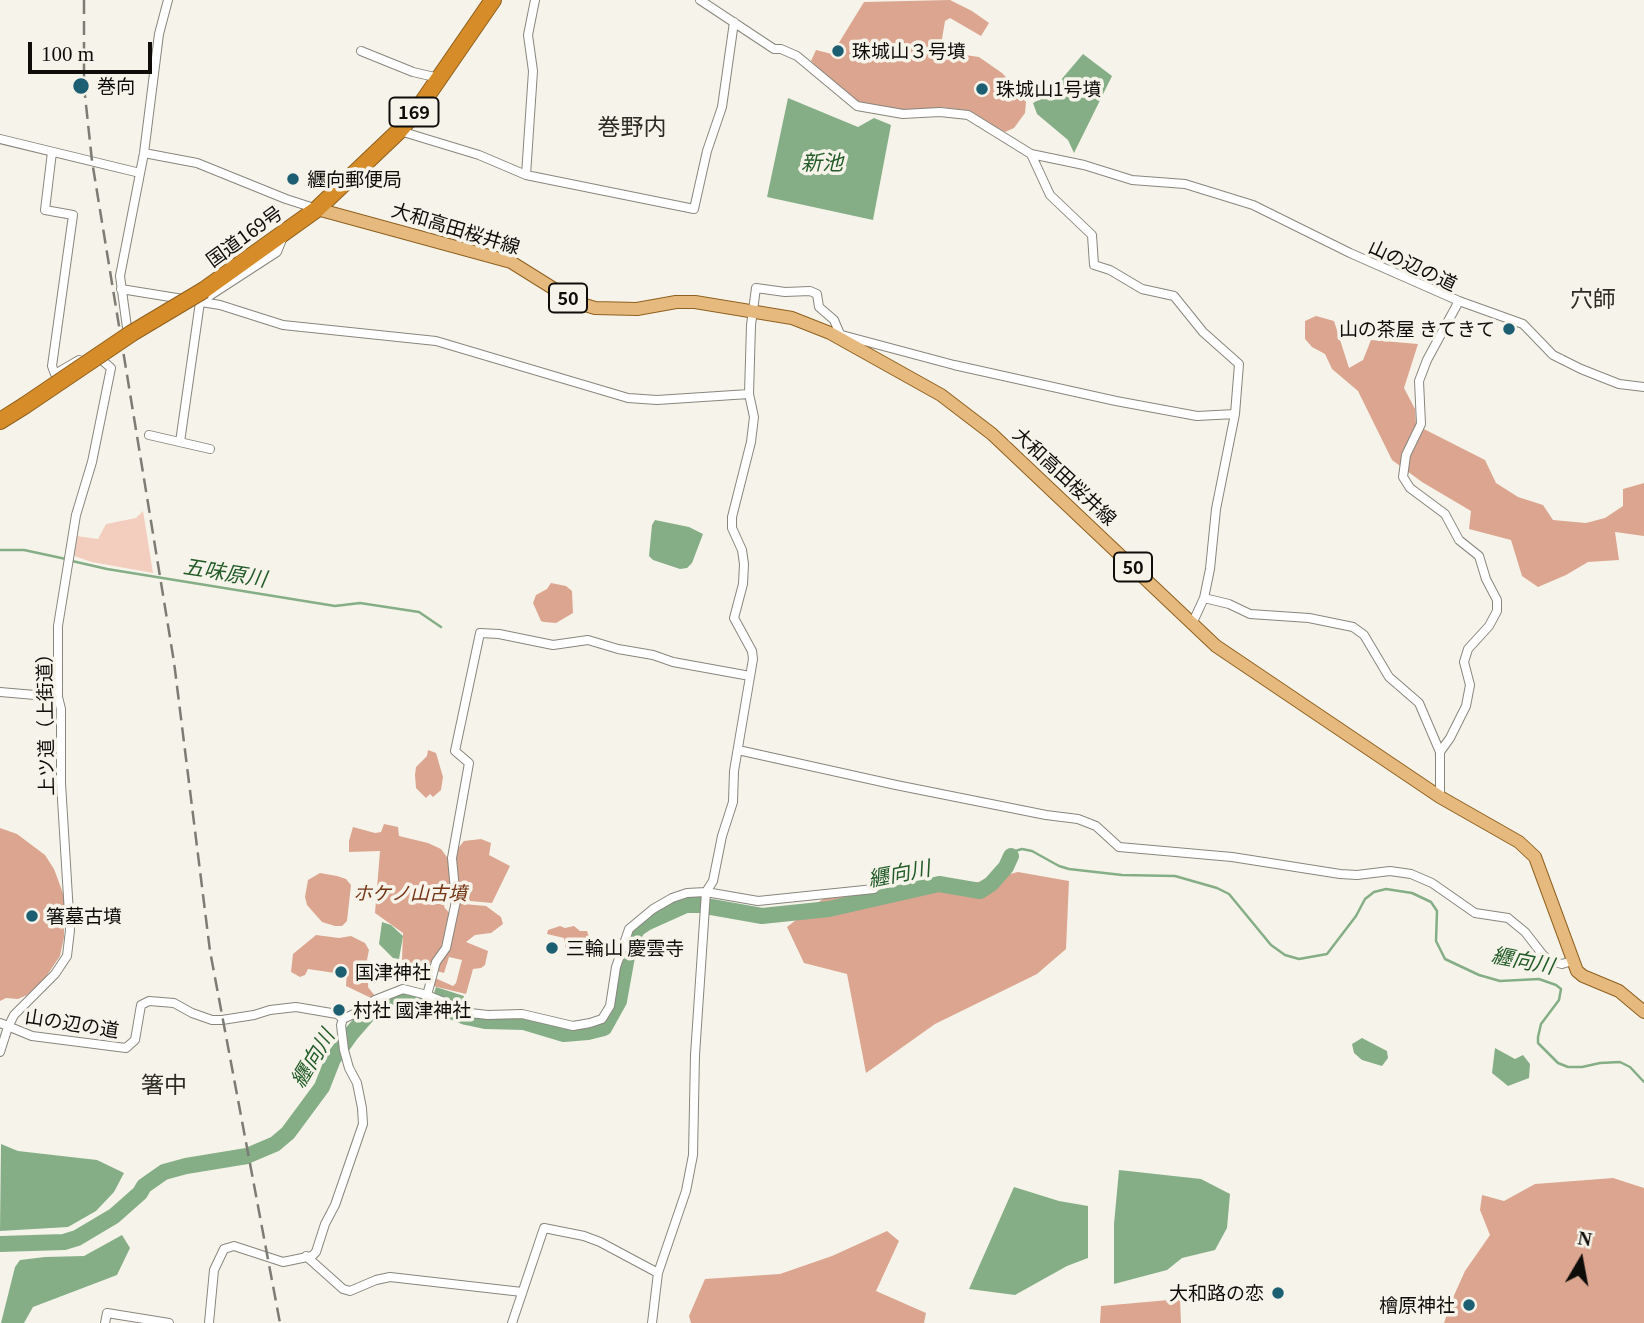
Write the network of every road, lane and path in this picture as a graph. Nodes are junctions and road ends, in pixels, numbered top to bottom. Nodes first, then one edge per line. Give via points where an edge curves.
1 (169, 0) edge
2 (493, 0) edge
3 (535, 0) edge
4 (701, 0) edge
5 (734, 22) junction
6 (361, 51) dead end
7 (439, 78) junction
8 (399, 131) junction
9 (0, 139) edge
10 (52, 152) junction
11 (144, 153) junction
12 (1031, 154) junction
13 (139, 173) junction
14 (526, 175) junction
15 (317, 209) junction
16 (121, 289) junction
17 (202, 296) junction
18 (1459, 301) junction
19 (752, 310) junction
20 (835, 333) junction
21 (130, 343) dead end
22 (1644, 387) edge
23 (749, 394) junction
24 (1235, 414) junction
25 (0, 421) edge
26 (149, 435) dead end
27 (180, 442) junction
28 (210, 449) dead end
29 (1204, 598) junction
30 (1192, 624) junction
31 (750, 676) junction
32 (0, 692) edge
33 (58, 697) junction
34 (738, 750) junction
35 (1440, 752) junction
36 (1440, 797) junction
37 (874, 889) dead end
38 (705, 895) junction
39 (1572, 961) junction
40 (427, 995) junction
41 (1644, 1012) edge
42 (343, 1019) junction
43 (4, 1025) edge
44 (0, 1052) edge
45 (306, 1256) junction
46 (658, 1273) junction
47 (522, 1292) junction
48 (105, 1323) edge
49 (169, 1323) edge
50 (209, 1323) edge
51 (512, 1323) edge
52 (652, 1323) edge

1 - 11 street via 159,34
2 - 7 highway, 国道169号 / 169
3 - 14 street via 528,35 533,71
4 - 5 street
5 - 12 street via 774,49 797,57 857,106 902,114 968,115
5 - 14 street via 722,107 694,209
6 - 7 street
7 - 8 highway, 国道169号 / 169
8 - 14 street
8 - 15 highway, 国道169号 / 169
9 - 10 street
10 - 13 street
10 - 33 street, 上ツ道（上街道） via 45,210 73,215 52,366 55,374 92,352 111,368 76,515 58,626
11 - 13 street
11 - 15 street via 197,163
12 - 18 street, 山の辺の道 via 1132,180 1175,182 1225,195
12 - 24 street via 1050,195 1092,235 1094,265 1142,289 1174,296 1203,332 1239,364
13 - 16 street
15 - 17 highway, 国道169号 / 169
15 - 19 main road, 大和高田桜井線 / 50 via 511,262 575,302 595,308 637,309 695,302
16 - 17 street
16 - 21 street
17 - 23 street via 283,325 436,341 628,398
17 - 25 highway, 国道169号 / 169, bridge via 132,333
17 - 27 street
18 - 22 street via 1523,324 1553,355 1581,369 1619,384
18 - 35 street, 山の辺の道 via 1419,381 1421,424 1406,455 1403,477 1410,488 1445,514 1459,540 1479,556 1497,611 1468,649 1464,662 1470,685 1466,706
19 - 20 main road, 大和高田桜井線 / 50
19 - 20 street via 756,288 810,291 834,320
19 - 23 street
20 - 24 street via 1116,401 1197,416
20 - 30 main road, 大和高田桜井線 / 50 via 941,395 992,434
23 - 31 street via 754,417 751,442 732,528 744,564 734,618 752,651
24 - 29 street
26 - 27 street
27 - 28 street
29 - 30 street
29 - 35 street via 1250,614 1353,627 1364,635 1389,677 1419,704
30 - 36 main road, 大和高田桜井線 / 50 via 1233,659
31 - 34 street
31 - 40 street via 588,640 553,645 480,634 455,751 469,763 452,858 456,901 446,948 436,962
32 - 33 street
33 - 43 street, 上ツ道（上街道） via 70,930 67,956
34 - 38 street via 733,802 713,881
34 - 39 street via 1078,819 1096,825 1119,847 1232,857 1340,874 1411,874 1475,913 1508,918 1550,961
35 - 36 street
36 - 39 main road, 大和高田桜井線 / 50 via 1519,842 1535,857
37 - 38 street via 758,901
38 - 40 street via 687,893 672,898 629,929 610,1006 602,1019 573,1026 522,1014 488,1015
38 - 46 street via 694,1155
39 - 41 main road via 1583,976 1619,991
40 - 42 street via 403,989
42 - 43 street, 山の辺の道 via 334,1013 296,1007 212,1020 174,1003 149,1000 141,1005 135,1040 126,1048 32,1036
42 - 45 street via 344,1050 357,1083 363,1124 316,1252
43 - 44 street, 上ツ道（上街道）
45 - 47 street via 350,1292 390,1278
45 - 50 street via 283,1262 234,1246 224,1249 214,1270
46 - 47 street via 600,1242 544,1228
46 - 52 street
47 - 51 street
48 - 49 street via 107,1313

